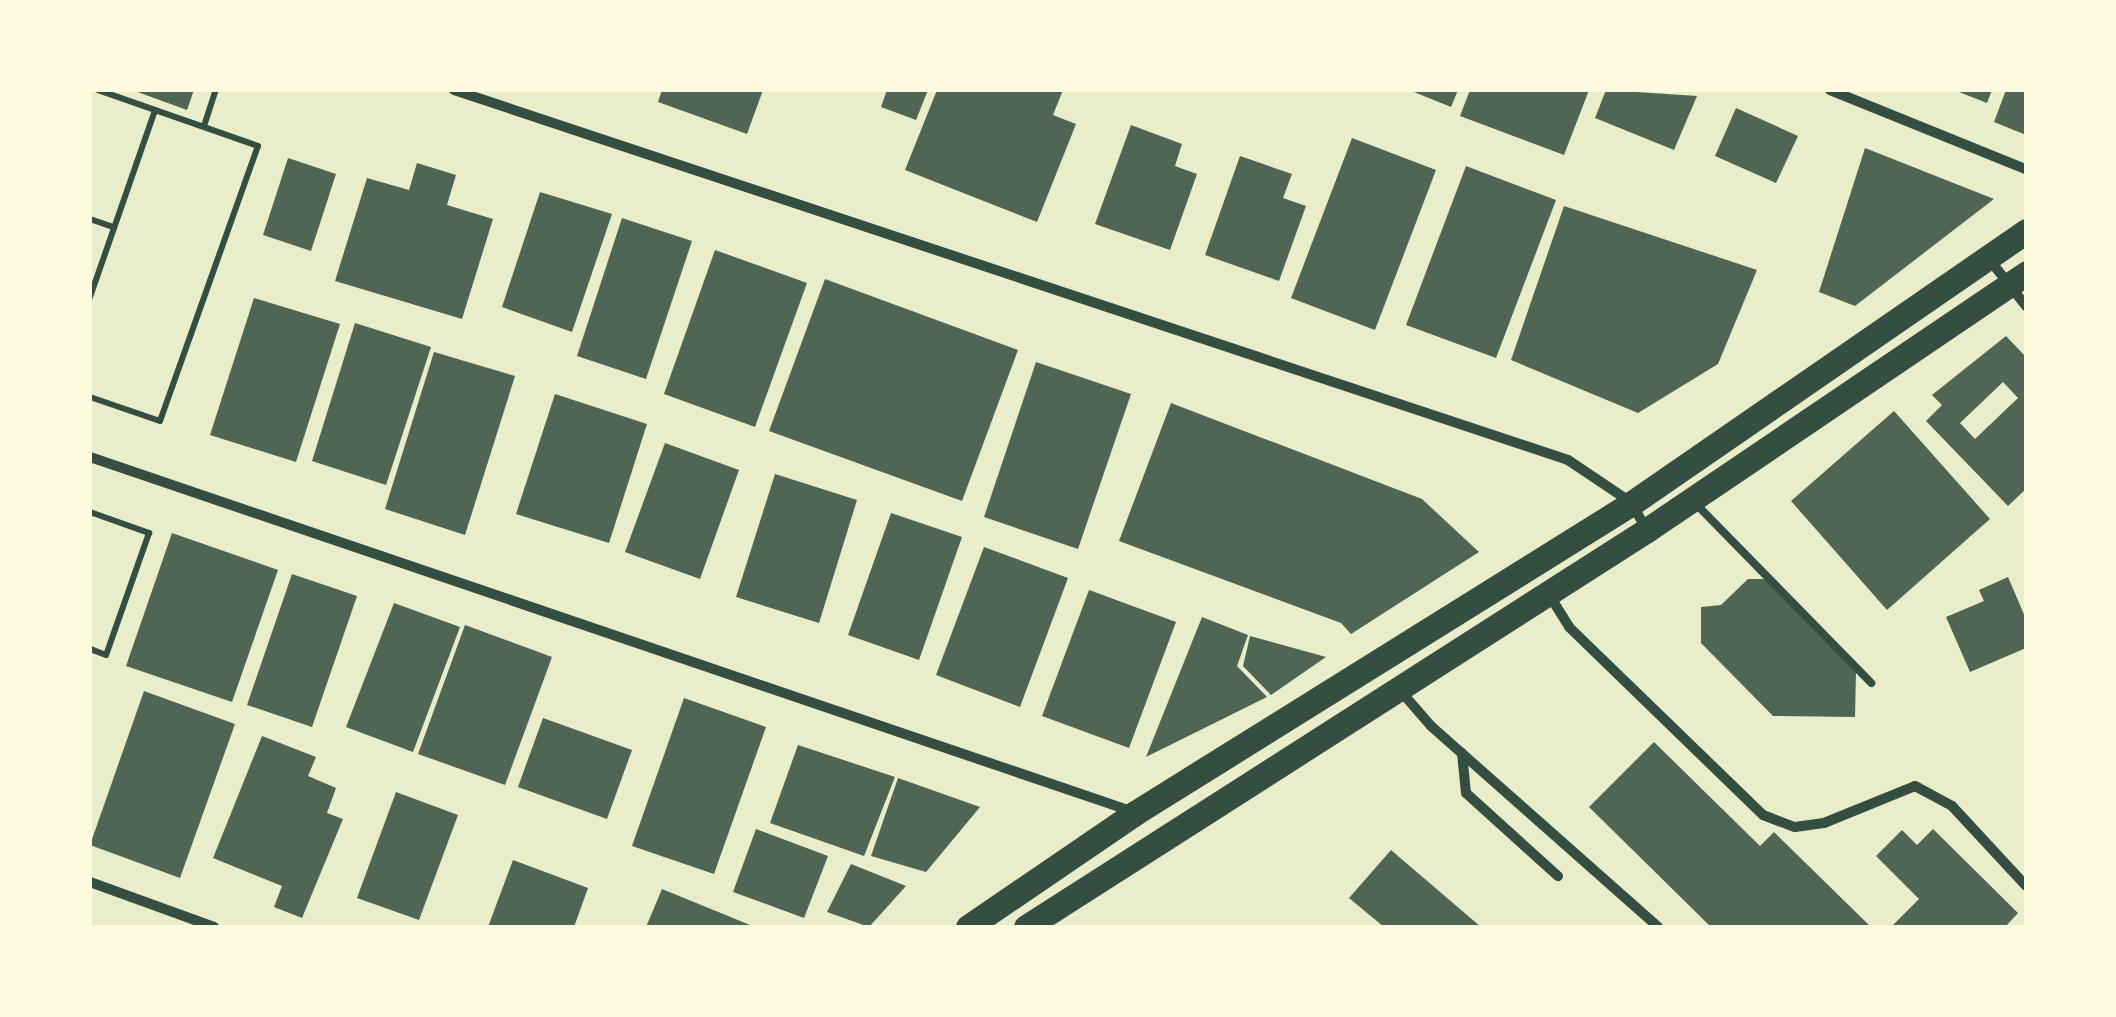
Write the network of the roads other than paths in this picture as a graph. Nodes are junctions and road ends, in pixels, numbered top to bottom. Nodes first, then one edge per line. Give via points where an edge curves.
1 (454, 90) edge
2 (1830, 90) edge
3 (2026, 170) edge
4 (2026, 231) edge
5 (1988, 258) junction
6 (2016, 279) edge
7 (2026, 306) edge
8 (90, 458) edge
9 (1691, 500) junction
10 (1632, 502) junction
11 (1647, 530) junction
12 (1548, 592) junction
13 (1871, 683) dead end
14 (1397, 687) junction
15 (1462, 754) junction
16 (1135, 813) junction
17 (1558, 876) dead end
18 (90, 882) edge
19 (2026, 886) edge
20 (214, 927) edge
21 (968, 927) edge
22 (1026, 927) edge
23 (1658, 927) edge

1 - 10 street via 1568,460
2 - 3 street
4 - 5 main road
5 - 6 street
5 - 10 main road
6 - 7 street
6 - 9 main road
8 - 16 street
9 - 11 main road
9 - 13 lane
10 - 11 street
10 - 16 main road
11 - 12 main road
12 - 14 main road
12 - 19 street via 1569,627 1763,815 1795,828 1824,824 1915,786 1952,806
14 - 15 street
14 - 22 main road
15 - 17 street via 1466,794
15 - 23 street
16 - 21 main road
18 - 20 street

